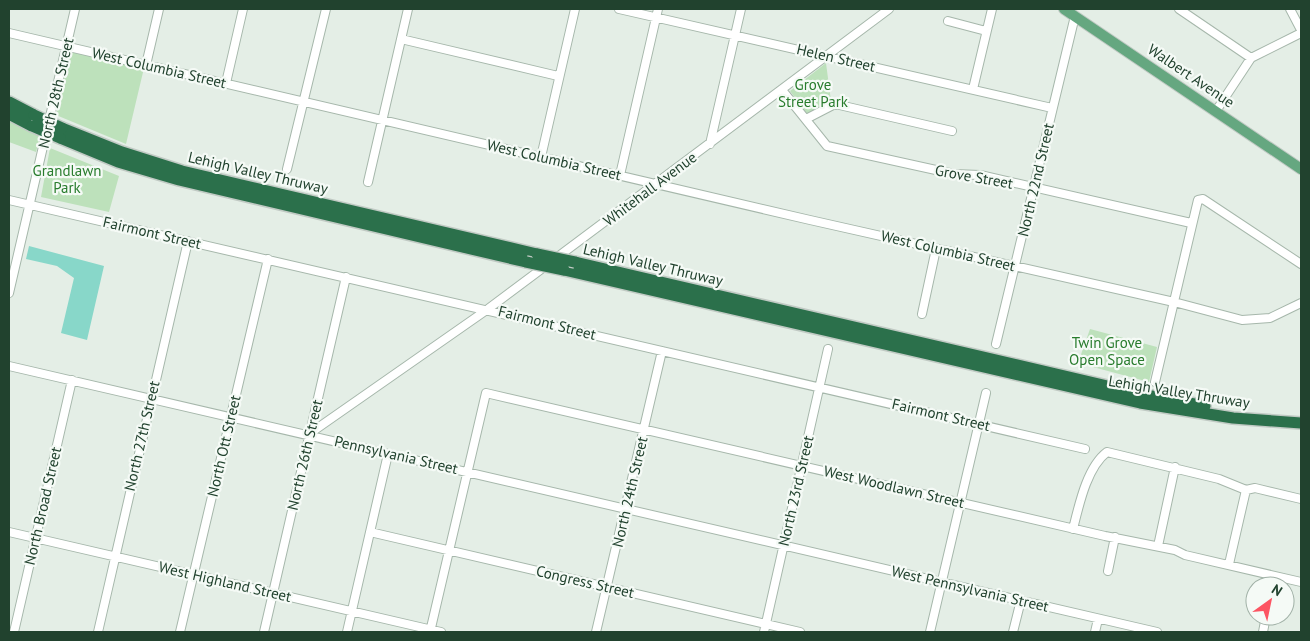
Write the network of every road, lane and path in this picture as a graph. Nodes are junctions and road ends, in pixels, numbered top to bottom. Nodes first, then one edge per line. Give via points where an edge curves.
1 (76, 9) edge
2 (159, 9) edge
3 (243, 9) edge
4 (326, 9) edge
5 (408, 9) edge
6 (576, 9) edge
7 (619, 9) edge
8 (741, 9) edge
9 (889, 9) edge
10 (992, 9) edge
11 (1064, 9) edge
12 (1179, 9) edge
13 (1290, 9) edge
14 (657, 13) edge
15 (1075, 16) junction
16 (948, 21) dead end
17 (986, 31) junction
18 (1301, 32) edge
19 (9, 33) edge
20 (734, 35) junction
21 (401, 39) junction
22 (66, 46) junction
23 (827, 56) junction
24 (1251, 58) junction
25 (146, 65) junction
26 (558, 76) junction
27 (226, 84) junction
28 (973, 89) junction
29 (782, 90) junction
30 (305, 101) junction
31 (9, 102) edge
32 (1052, 108) junction
33 (1216, 111) junction
34 (9, 114) edge
35 (806, 119) junction
36 (33, 120) junction
37 (382, 120) junction
38 (952, 131) dead end
39 (61, 133) junction
40 (710, 144) junction
41 (541, 157) junction
42 (287, 169) dead end
43 (1301, 169) edge
44 (620, 175) junction
45 (368, 182) dead end
46 (656, 184) junction
47 (1034, 188) junction
48 (9, 200) edge
49 (30, 204) junction
50 (1191, 223) junction
51 (188, 241) junction
52 (936, 249) junction
53 (268, 259) junction
54 (1301, 264) edge
55 (1016, 267) junction
56 (346, 277) junction
57 (9, 293) edge
58 (1174, 302) junction
59 (1301, 303) edge
60 (488, 309) junction
61 (922, 314) dead end
62 (996, 344) dead end
63 (828, 349) dead end
64 (662, 351) junction
65 (9, 366) edge
66 (72, 380) junction
67 (1155, 382) dead end
68 (820, 387) junction
69 (986, 393) dead end
70 (151, 399) junction
71 (1301, 415) edge
72 (231, 417) junction
73 (1301, 423) edge
74 (979, 424) junction
75 (644, 430) junction
76 (309, 434) junction
77 (1085, 449) dead end
78 (388, 454) junction
79 (802, 466) junction
80 (1175, 467) junction
81 (468, 472) junction
82 (1246, 490) junction
83 (1301, 499) edge
84 (960, 503) junction
85 (625, 509) junction
86 (1073, 529) junction
87 (9, 532) edge
88 (370, 532) junction
89 (1116, 537) junction
90 (36, 538) junction
91 (783, 545) junction
92 (1158, 546) junction
93 (448, 550) junction
94 (115, 556) junction
95 (1229, 564) junction
96 (1108, 571) dead end
97 (194, 576) junction
98 (1274, 576) edge
99 (941, 582) junction
100 (608, 587) junction
101 (273, 593) junction
102 (1021, 600) junction
103 (352, 611) junction
104 (1098, 619) junction
105 (765, 628) edge
106 (431, 631) edge
107 (14, 632) edge
108 (98, 632) edge
109 (180, 632) edge
110 (264, 632) edge
111 (347, 632) edge
112 (441, 632) edge
113 (596, 632) edge
114 (800, 632) edge
115 (930, 632) edge
116 (1013, 632) edge
117 (1095, 632) edge
118 (1157, 632) edge

1 - 22 street, North 28th Street
2 - 25 street
3 - 27 street
4 - 30 street
5 - 21 street
6 - 26 street
7 - 14 street, Helen Street
8 - 20 street
9 - 23 street, Whitehall Avenue
10 - 17 street
11 - 15 main road, Walbert Avenue
12 - 24 street
13 - 18 street
14 - 20 street, Helen Street
14 - 44 street
15 - 32 street, North 22nd Street
15 - 33 main road, Walbert Avenue
16 - 17 street
17 - 28 street
18 - 24 street
19 - 22 street, West Columbia Street
20 - 23 street, Helen Street
20 - 40 street
21 - 26 street
21 - 37 street
22 - 25 street, West Columbia Street
22 - 49 street, North 28th Street
23 - 28 street, Helen Street
23 - 29 street, Whitehall Avenue
24 - 33 street
25 - 27 street, West Columbia Street
26 - 41 street
27 - 30 street, West Columbia Street
28 - 32 street, Helen Street
29 - 35 street, Grove Street
29 - 40 street, Whitehall Avenue
30 - 37 street, West Columbia Street
30 - 42 street
31 - 36 highway, Lehigh Valley Thruway
32 - 47 street, North 22nd Street
33 - 43 main road, Walbert Avenue
34 - 36 highway, Lehigh Valley Thruway
35 - 38 street via 835,104
35 - 47 street, Grove Street via 827,146
36 - 39 highway, Lehigh Valley Thruway, bridge
37 - 41 street, West Columbia Street
37 - 45 street
39 - 71 highway, Lehigh Valley Thruway, bridge via 182,171 1146,395 1234,410
39 - 73 highway, Lehigh Valley Thruway, bridge via 118,162 179,180 526,262 1132,402 1233,418
40 - 46 street, Whitehall Avenue
41 - 44 street, West Columbia Street
44 - 46 street, West Columbia Street
46 - 52 street, West Columbia Street
46 - 60 street, Whitehall Avenue
47 - 50 street, Grove Street
47 - 55 street, North 22nd Street
48 - 49 street, Fairmont Street
49 - 51 street, Fairmont Street
49 - 57 street, North 28th Street
50 - 54 street via 1196,203 1203,199
50 - 58 street
51 - 53 street, Fairmont Street
51 - 70 street, North 27th Street
52 - 55 street, West Columbia Street
52 - 61 street
53 - 56 street, Fairmont Street
53 - 72 street, North Ott Street
55 - 58 street, West Columbia Street
55 - 62 street, North 22nd Street
56 - 60 street, Fairmont Street
56 - 76 street, North 26th Street
58 - 59 street, West Columbia Street via 1252,321 1270,318
58 - 67 street
60 - 64 street, Fairmont Street
60 - 76 street, Whitehall Avenue
63 - 68 street, North 23rd Street
64 - 68 street, Fairmont Street
64 - 75 street, North 24th Street
65 - 66 street, Pennsylvania Street
66 - 70 street, Pennsylvania Street
66 - 90 street, North Broad Street
68 - 74 street, Fairmont Street
68 - 79 street, North 23rd Street
69 - 74 street
70 - 72 street, Pennsylvania Street
70 - 94 street, North 27th Street
72 - 76 street, Pennsylvania Street
72 - 97 street, North Ott Street
74 - 77 street, Fairmont Street
74 - 84 street
75 - 79 street, West Woodlawn Street
75 - 81 street, West Woodlawn Street via 486,393
75 - 85 street, North 24th Street
76 - 78 street, Pennsylvania Street
76 - 101 street, North 26th Street
78 - 81 street, Pennsylvania Street
78 - 88 street
79 - 84 street, West Woodlawn Street
79 - 91 street, North 23rd Street
80 - 82 street
80 - 86 street via 1109,452 1102,456 1084,487
80 - 92 street
81 - 85 street, Pennsylvania Street
81 - 93 street
82 - 83 street via 1255,488
82 - 95 street
84 - 86 street, West Woodlawn Street
84 - 99 street
85 - 91 street, Pennsylvania Street
85 - 100 street, North 24th Street
86 - 89 street, West Woodlawn Street
87 - 90 street, West Highland Street
88 - 93 street, Congress Street
88 - 103 street
89 - 92 street, West Woodlawn Street
89 - 96 street
90 - 94 street, West Highland Street
90 - 107 street, North Broad Street
91 - 99 street, West Pennsylvania Street
91 - 105 street, North 23rd Street
92 - 95 street, West Woodlawn Street
93 - 100 street, Congress Street
93 - 106 street
94 - 97 street, West Highland Street
94 - 108 street, North 27th Street
95 - 98 street, West Woodlawn Street
97 - 101 street, West Highland Street
97 - 109 street, North Ott Street
99 - 102 street, West Pennsylvania Street
99 - 115 street
100 - 105 street, Congress Street
100 - 113 street, North 24th Street
101 - 103 street, West Highland Street
101 - 110 street, North 26th Street
102 - 104 street, West Pennsylvania Street
102 - 116 street
103 - 106 street, West Highland Street
103 - 111 street
104 - 117 street
104 - 118 street, West Pennsylvania Street
105 - 114 street, Congress Street
106 - 112 street, West Highland Street

